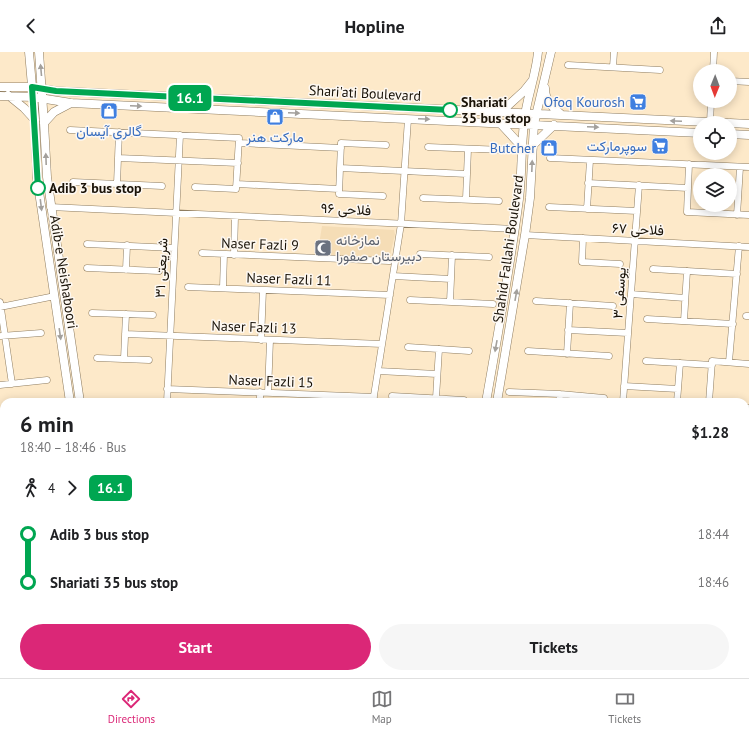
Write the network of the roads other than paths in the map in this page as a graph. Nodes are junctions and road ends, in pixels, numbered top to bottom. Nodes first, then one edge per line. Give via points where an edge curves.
1 (29, 52) edge
2 (39, 52) edge
3 (538, 52) edge
4 (551, 52) edge
5 (614, 52) edge
6 (714, 52) edge
7 (713, 64) edge
8 (568, 65) dead end
9 (613, 67) junction
10 (660, 70) dead end
11 (534, 79) junction
12 (545, 79) junction
13 (737, 81) edge
14 (749, 82) edge
15 (0, 86) edge
16 (32, 87) junction
17 (42, 89) junction
18 (4, 96) edge
19 (33, 97) junction
20 (43, 98) junction
21 (71, 103) junction
22 (501, 112) junction
23 (525, 113) junction
24 (536, 113) junction
25 (563, 116) junction
26 (408, 119) junction
27 (35, 120) junction
28 (499, 122) junction
29 (693, 122) edge
30 (44, 123) junction
31 (737, 123) edge
32 (524, 124) junction
33 (534, 124) junction
34 (749, 124) edge
35 (554, 125) junction
36 (70, 130) dead end
37 (119, 132) junction
38 (693, 132) edge
39 (737, 134) edge
40 (180, 135) junction
41 (749, 135) edge
42 (239, 141) junction
43 (341, 145) junction
44 (386, 145) dead end
45 (533, 145) junction
46 (428, 147) dead end
47 (522, 147) junction
48 (468, 149) junction
49 (504, 150) dead end
50 (118, 158) junction
51 (550, 158) dead end
52 (178, 160) junction
53 (590, 160) junction
54 (238, 163) junction
55 (689, 164) junction
56 (740, 167) junction
57 (749, 167) edge
58 (340, 168) junction
59 (404, 171) junction
60 (467, 174) junction
61 (73, 182) dead end
62 (588, 183) junction
63 (117, 184) junction
64 (638, 185) junction
65 (162, 186) dead end
66 (195, 187) dead end
67 (237, 187) junction
68 (688, 188) junction
69 (339, 191) junction
70 (383, 196) dead end
71 (424, 198) dead end
72 (466, 199) junction
73 (499, 201) dead end
74 (50, 207) junction
75 (550, 207) dead end
76 (587, 208) junction
77 (637, 211) junction
78 (176, 213) junction
79 (738, 215) junction
80 (749, 215) edge
81 (235, 216) junction
82 (401, 224) junction
83 (514, 229) junction
84 (526, 235) junction
85 (583, 238) junction
86 (634, 241) junction
87 (88, 244) dead end
88 (127, 246) junction
89 (740, 246) junction
90 (749, 247) edge
91 (174, 248) junction
92 (202, 253) dead end
93 (224, 254) junction
94 (420, 254) dead end
95 (234, 255) junction
96 (452, 255) junction
97 (489, 257) dead end
98 (389, 261) dead end
99 (620, 264) dead end
100 (87, 268) dead end
101 (653, 269) dead end
102 (126, 270) junction
103 (159, 271) dead end
104 (687, 271) junction
105 (737, 274) junction
106 (393, 276) junction
107 (451, 279) junction
108 (188, 287) dead end
109 (222, 288) junction
110 (263, 290) junction
111 (631, 294) junction
112 (390, 295) junction
113 (55, 296) junction
114 (685, 298) junction
115 (410, 300) dead end
116 (536, 301) dead end
117 (450, 302) junction
118 (570, 303) junction
119 (494, 304) dead end
120 (0, 305) edge
121 (613, 306) dead end
122 (92, 313) dead end
123 (126, 314) junction
124 (153, 315) dead end
125 (647, 319) dead end
126 (684, 321) junction
127 (733, 324) junction
128 (568, 330) junction
129 (41, 333) dead end
130 (628, 333) junction
131 (125, 334) junction
132 (2, 336) edge
133 (170, 336) junction
134 (261, 340) junction
135 (270, 340) junction
136 (382, 344) junction
137 (408, 347) dead end
138 (439, 349) junction
139 (470, 351) dead end
140 (528, 351) dead end
141 (567, 354) junction
142 (609, 356) dead end
143 (97, 358) dead end
144 (124, 359) junction
145 (149, 360) dead end
146 (646, 361) dead end
147 (729, 362) junction
148 (680, 363) junction
149 (712, 363) junction
150 (749, 364) edge
151 (378, 371) junction
152 (438, 374) junction
153 (47, 380) dead end
154 (12, 384) junction
155 (0, 385) edge
156 (624, 386) junction
157 (167, 389) junction
158 (678, 389) junction
159 (78, 391) junction
160 (69, 392) junction
161 (260, 392) junction
162 (509, 392) dead end
163 (268, 393) junction
164 (560, 394) junction
165 (392, 396) dead end
166 (70, 398) edge
167 (79, 398) edge
168 (167, 398) edge
169 (260, 398) edge
170 (356, 398) edge
171 (373, 398) edge
172 (436, 398) joint
173 (487, 398) edge
174 (499, 398) edge
175 (560, 398) edge
176 (604, 398) dead end
177 (623, 398) edge
178 (677, 398) edge
179 (709, 398) edge

1 - 16 main road, Adib-e Neishaboori
17 -> 2 main road, Adib-e Neishaboori
3 - 11 main road, Shahid Fallahi Boulevard
4 - 12 main road, Shahid Fallahi Boulevard
5 - 9 street
6 - 7 street
8 - 9 street
9 - 10 street
11 - 22 main road
11 - 23 main road, Shahid Fallahi Boulevard
12 - 24 main road, Shahid Fallahi Boulevard
12 - 25 main road via 545,96 550,105
13 - 14 street
15 - 16 main road, Shari'ati Boulevard
16 - 17 main road, Shari'ati Boulevard
16 - 19 main road, Adib-e Neishaboori
17 - 20 main road, Adib-e Neishaboori
17 - 22 main road, Shari'ati Boulevard
18 - 19 main road, Shari'ati Boulevard
18 - 27 main road via 24,108
19 - 20 main road, Shari'ati Boulevard
19 - 27 main road, Adib-e Neishaboori
20 - 21 main road, Shari'ati Boulevard
20 - 30 main road, Adib-e Neishaboori
21 -> 26 main road, Shari'ati Boulevard
21 - 30 main road via 54,112
22 - 23 main road, Shari'ati Boulevard
23 - 24 main road, Shari'ati Boulevard
23 - 32 main road, Shahid Fallahi Boulevard
24 - 25 main road, Shari'ati Boulevard
24 - 33 main road, Shahid Fallahi Boulevard
29 -> 25 main road, Shari'ati Boulevard
26 -> 28 main road, Shari'ati Boulevard
26 - 59 street
27 -> 113 main road, Adib-e Neishaboori via 37,178
28 - 32 main road, Shari'ati Boulevard
28 - 47 main road
74 -> 30 main road, Adib-e Neishaboori
31 - 34 main road, Shari'ati Boulevard
32 - 33 main road, Shari'ati Boulevard
32 - 47 main road, Shahid Fallahi Boulevard
33 - 35 main road, Shari'ati Boulevard
33 - 45 main road, Shahid Fallahi Boulevard
35 -> 38 main road, Shari'ati Boulevard
35 - 45 main road
36 - 37 street
37 - 40 street
37 - 50 street
39 - 41 main road
40 - 42 street
40 - 52 street, شریعتی ۳۱
42 - 43 street
42 - 54 street
43 - 44 street
43 - 58 street
84 -> 45 main road, Shahid Fallahi Boulevard
46 - 48 street
47 - 83 main road, Shahid Fallahi Boulevard
48 - 49 street
48 - 60 street
50 - 52 street
50 - 63 street
51 - 53 street
52 - 54 street
52 - 78 street, شریعتی ۳۱
53 - 55 street
53 - 62 street
54 - 67 street
55 - 56 street
55 - 68 street
56 - 57 street
56 - 79 street
58 - 59 street
58 - 69 street
59 - 60 street
59 - 82 street
60 - 72 street
61 - 63 street
62 - 64 street
62 - 76 street
63 - 65 street
64 - 68 street
64 - 77 street, یوسفی ۳
66 - 67 street
67 - 69 street
68 - 79 street via 687,212
69 - 70 street
71 - 72 street
72 - 73 street
74 - 78 street, فلاحی ۹۶
74 - 159 main road, Adib-e Neishaboori
75 - 76 street
76 - 77 street
77 - 86 street, یوسفی ۳
78 - 81 street, فلاحی ۹۶
78 - 91 street, شریعتی ۳۱
79 - 80 street
81 - 82 street, فلاحی ۹۶
81 - 95 street
82 - 83 street, فلاحی ۹۶
82 - 106 street
83 -> 173 main road, Shahid Fallahi Boulevard
84 - 85 street, فلاحی ۶۷
174 -> 84 main road, Shahid Fallahi Boulevard
85 - 86 street, فلاحی ۶۷
85 - 99 street via 582,262
86 - 89 street, فلاحی ۶۷
86 - 111 street, یوسفی ۳
87 - 88 street
88 - 91 street
88 - 102 street
89 - 90 street, فلاحی ۶۷
89 - 105 street
91 - 133 street, شریعتی ۳۱
92 - 93 street, Naser Fazli 9
93 - 95 street, Naser Fazli 9
93 - 109 street
94 - 96 street
95 - 98 street, Naser Fazli 9
96 - 97 street
96 - 107 street
100 - 102 street
101 - 104 street
102 - 103 street
104 - 105 street
104 - 114 street
105 - 127 street
106 - 107 street
106 - 112 street
107 - 117 street
108 - 109 street, Naser Fazli 11
109 - 110 street, Naser Fazli 11
110 - 112 street, Naser Fazli 11
110 - 134 street
111 - 114 street
111 - 130 street, یوسفی ۳
112 - 136 street
113 - 120 street
113 -> 160 main road, Adib-e Neishaboori
114 - 126 street
115 - 117 street
116 - 118 street
117 - 119 street
118 - 121 street
118 - 128 street
120 - 132 street
122 - 123 street
123 - 124 street
123 - 131 street
125 - 126 street
126 - 127 street
127 - 147 street
128 - 130 street
128 - 141 street
129 - 132 street
130 - 156 street, یوسفی ۳
131 - 133 street, Naser Fazli 13
131 - 144 street
132 - 154 street
133 - 134 street, Naser Fazli 13
133 - 157 street, شریعتی ۳۱
134 - 135 street, Naser Fazli 13
135 - 136 street, Naser Fazli 13
135 - 163 street
136 - 151 street
137 - 138 street
138 - 139 street
138 - 152 street
140 - 141 street
141 - 142 street
143 - 144 street
144 - 145 street
146 - 148 street
147 - 149 street
147 - 150 street
148 - 149 street
148 - 158 street
149 - 179 street
151 - 152 street
151 - 171 street
152 - 172 street
153 - 154 street
154 - 155 street
156 - 158 street
156 - 177 street, یوسفی ۳
157 - 161 street, Naser Fazli 15
157 - 168 street, شریعتی ۳۱
158 - 178 street
159 - 160 main road
159 - 167 main road, Adib-e Neishaboori
160 - 166 main road, Adib-e Neishaboori
161 - 163 street, Naser Fazli 15
161 - 169 street
162 - 164 street
163 - 170 street, Naser Fazli 15
164 - 175 street
164 - 176 street
165 - 172 street

